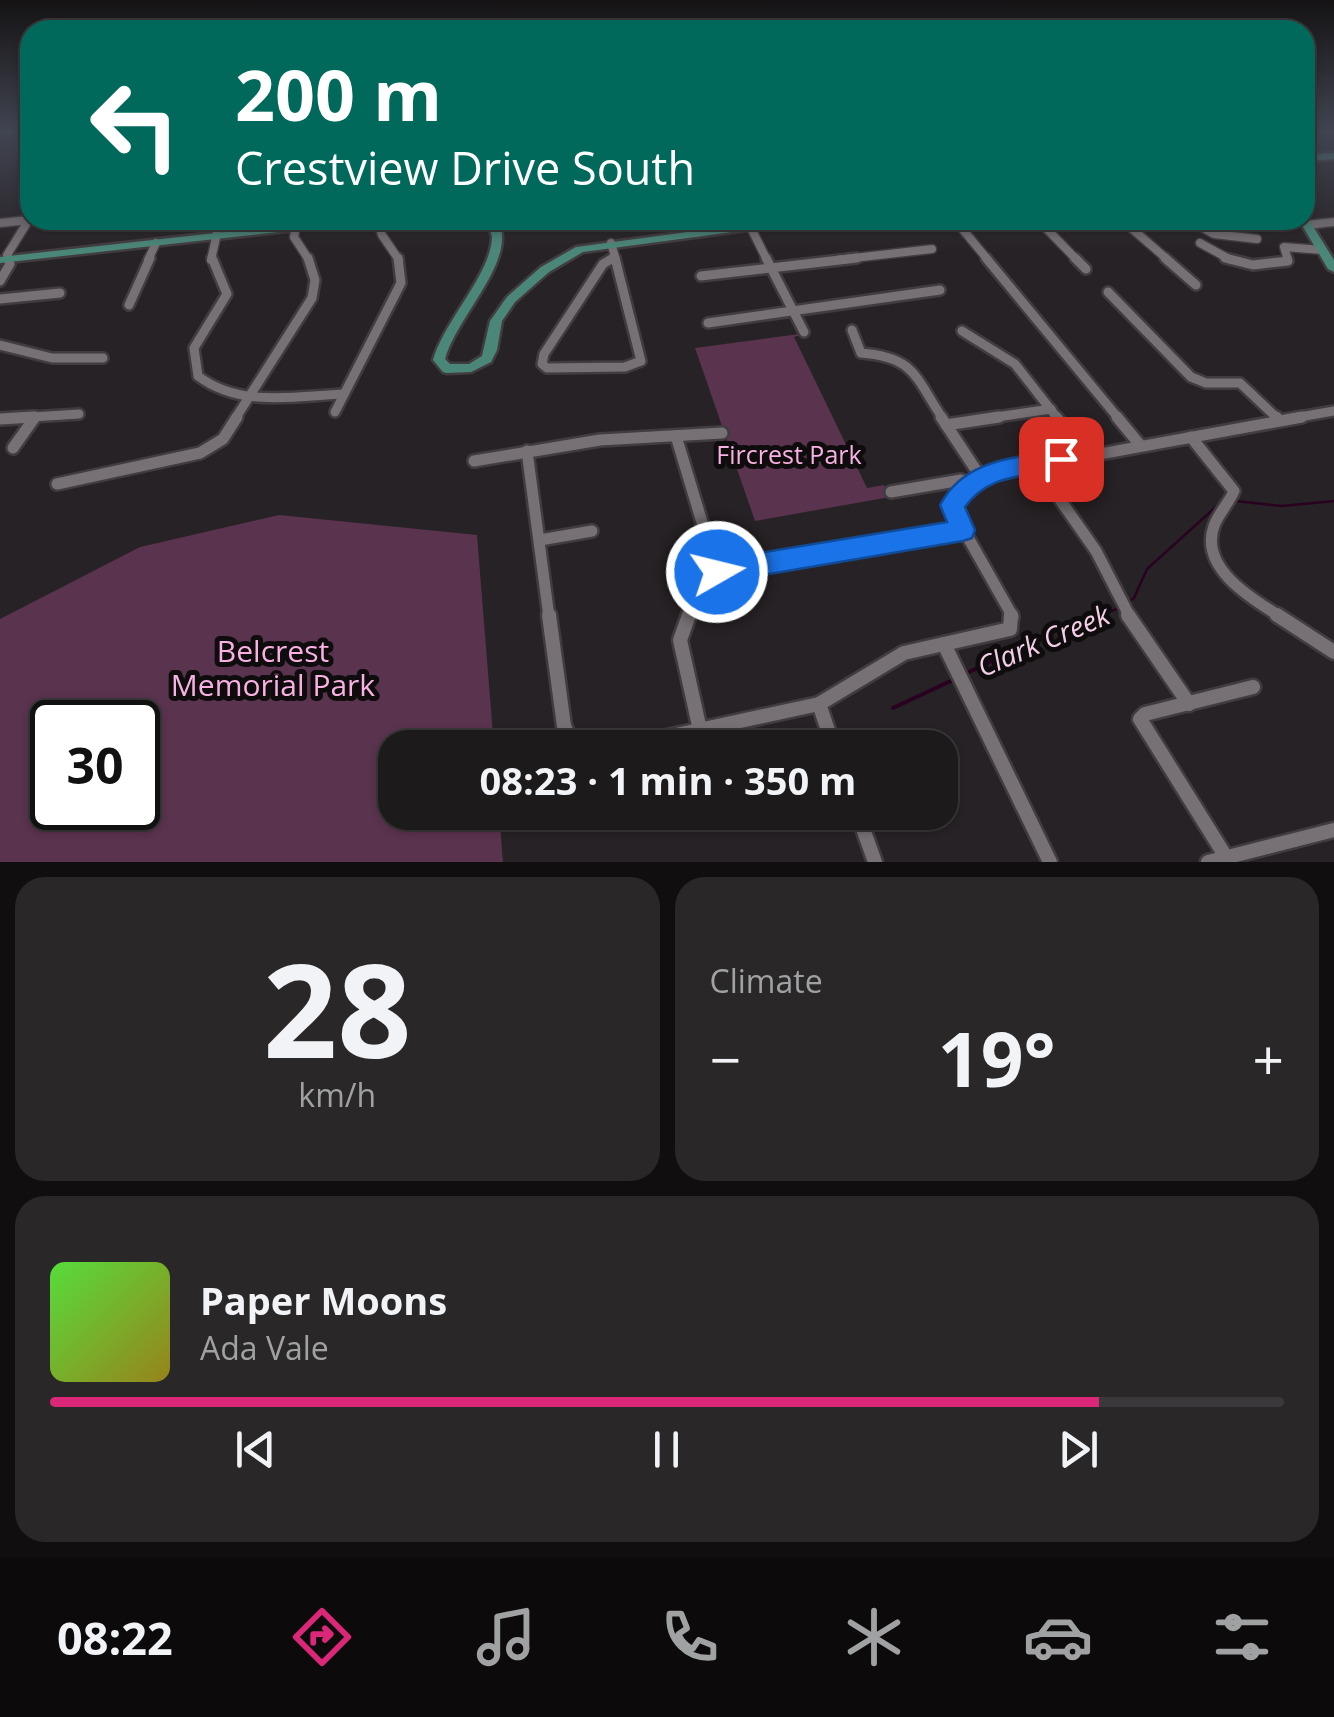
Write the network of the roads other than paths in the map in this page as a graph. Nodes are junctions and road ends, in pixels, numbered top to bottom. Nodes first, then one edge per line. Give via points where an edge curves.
1 (23, 230) edge
2 (216, 230) edge
3 (255, 230) edge
4 (296, 230) edge
5 (378, 230) edge
6 (497, 230) edge
7 (715, 230) edge
8 (752, 230) edge
9 (963, 230) edge
10 (1048, 230) edge
11 (1133, 230) edge
12 (1207, 230) edge
13 (1310, 230) edge
14 (698, 232) joint
15 (214, 236) junction
16 (1256, 239) dead end
17 (156, 242) junction
18 (611, 243) junction
19 (1200, 244) dead end
20 (932, 249) dead end
21 (1322, 250) junction
22 (612, 258) junction
23 (3, 261) edge
24 (770, 266) junction
25 (1086, 269) dead end
26 (1334, 270) edge
27 (701, 276) dead end
28 (0, 280) edge
29 (1196, 285) dead end
30 (940, 290) dead end
31 (60, 292) dead end
32 (1108, 292) dead end
33 (0, 300) edge
34 (129, 305) dead end
35 (793, 311) junction
36 (708, 323) dead end
37 (852, 330) dead end
38 (962, 331) dead end
39 (804, 332) dead end
40 (0, 346) edge
41 (103, 358) dead end
42 (344, 394) junction
43 (252, 395) junction
44 (1050, 408) junction
45 (1334, 411) edge
46 (336, 412) dead end
47 (78, 414) dead end
48 (34, 417) junction
49 (0, 420) edge
50 (1279, 420) junction
51 (946, 425) junction
52 (722, 433) dead end
53 (676, 436) junction
54 (1190, 436) junction
55 (1140, 445) junction
56 (13, 448) dead end
57 (527, 451) junction
58 (1086, 455) junction
59 (474, 461) dead end
60 (1036, 464) junction
61 (974, 480) junction
62 (57, 484) dead end
63 (891, 492) dead end
64 (592, 530) dead end
65 (963, 530) junction
66 (540, 540) junction
67 (717, 572) junction
68 (944, 644) junction
69 (1334, 652) edge
70 (1253, 688) dead end
71 (819, 704) junction
72 (1189, 704) junction
73 (567, 730) edge
74 (700, 730) joint
75 (828, 730) edge
76 (864, 830) edge
77 (1334, 830) edge
78 (1226, 858) junction
79 (875, 862) edge
80 (1050, 862) edge
81 (1208, 862) edge

1 - 23 street
2 - 15 street
3 - 15 main road
4 - 43 street via 314,264 315,288
5 - 42 street via 397,253 402,275
6 - 18 main road via 462,317 439,352 447,369 487,359 502,312 562,258
7 - 14 main road
8 - 24 street
9 - 55 street
10 - 25 street
11 - 29 street
12 - 16 street
13 - 21 main road
14 - 18 main road
15 - 17 main road
15 - 43 street via 211,260 228,294 196,342 194,368 213,387
17 - 23 main road
17 - 34 street
18 - 22 street
19 - 21 street via 1222,260 1272,264 1288,261 1284,247
20 - 24 street
21 - 26 main road
22 - 22 street via 643,357 638,364 552,370 542,364 544,354
23 - 28 street via 10,264
24 - 27 street
24 - 35 street
30 - 35 street
31 - 33 street
32 - 50 street via 1192,376 1240,384
35 - 36 street
35 - 39 street
37 - 51 street via 861,353 906,362
38 - 44 street via 1016,364
40 - 41 street via 52,358
42 - 43 street
42 - 46 street
43 - 62 street via 210,449
44 - 51 street
44 - 58 street
45 - 50 street
47 - 48 street
48 - 49 street
48 - 56 street
50 - 54 street
51 - 61 street
52 - 53 street
53 - 57 street
53 - 67 street
54 - 55 street
54 - 69 street via 1234,490 1212,528 1225,574
55 - 58 street
57 - 59 street
57 - 66 street
58 - 60 street
60 - 61 street
60 - 72 street
61 - 63 street
61 - 65 street via 952,505
64 - 66 street
65 - 67 street
65 - 68 street via 1013,624 1004,633
66 - 73 street
67 - 74 street via 680,640
68 - 71 street via 890,660
68 - 80 street
70 - 72 street
71 - 74 street
71 - 75 street
72 - 78 street via 1140,718
76 - 79 street
77 - 78 street
78 - 81 street

